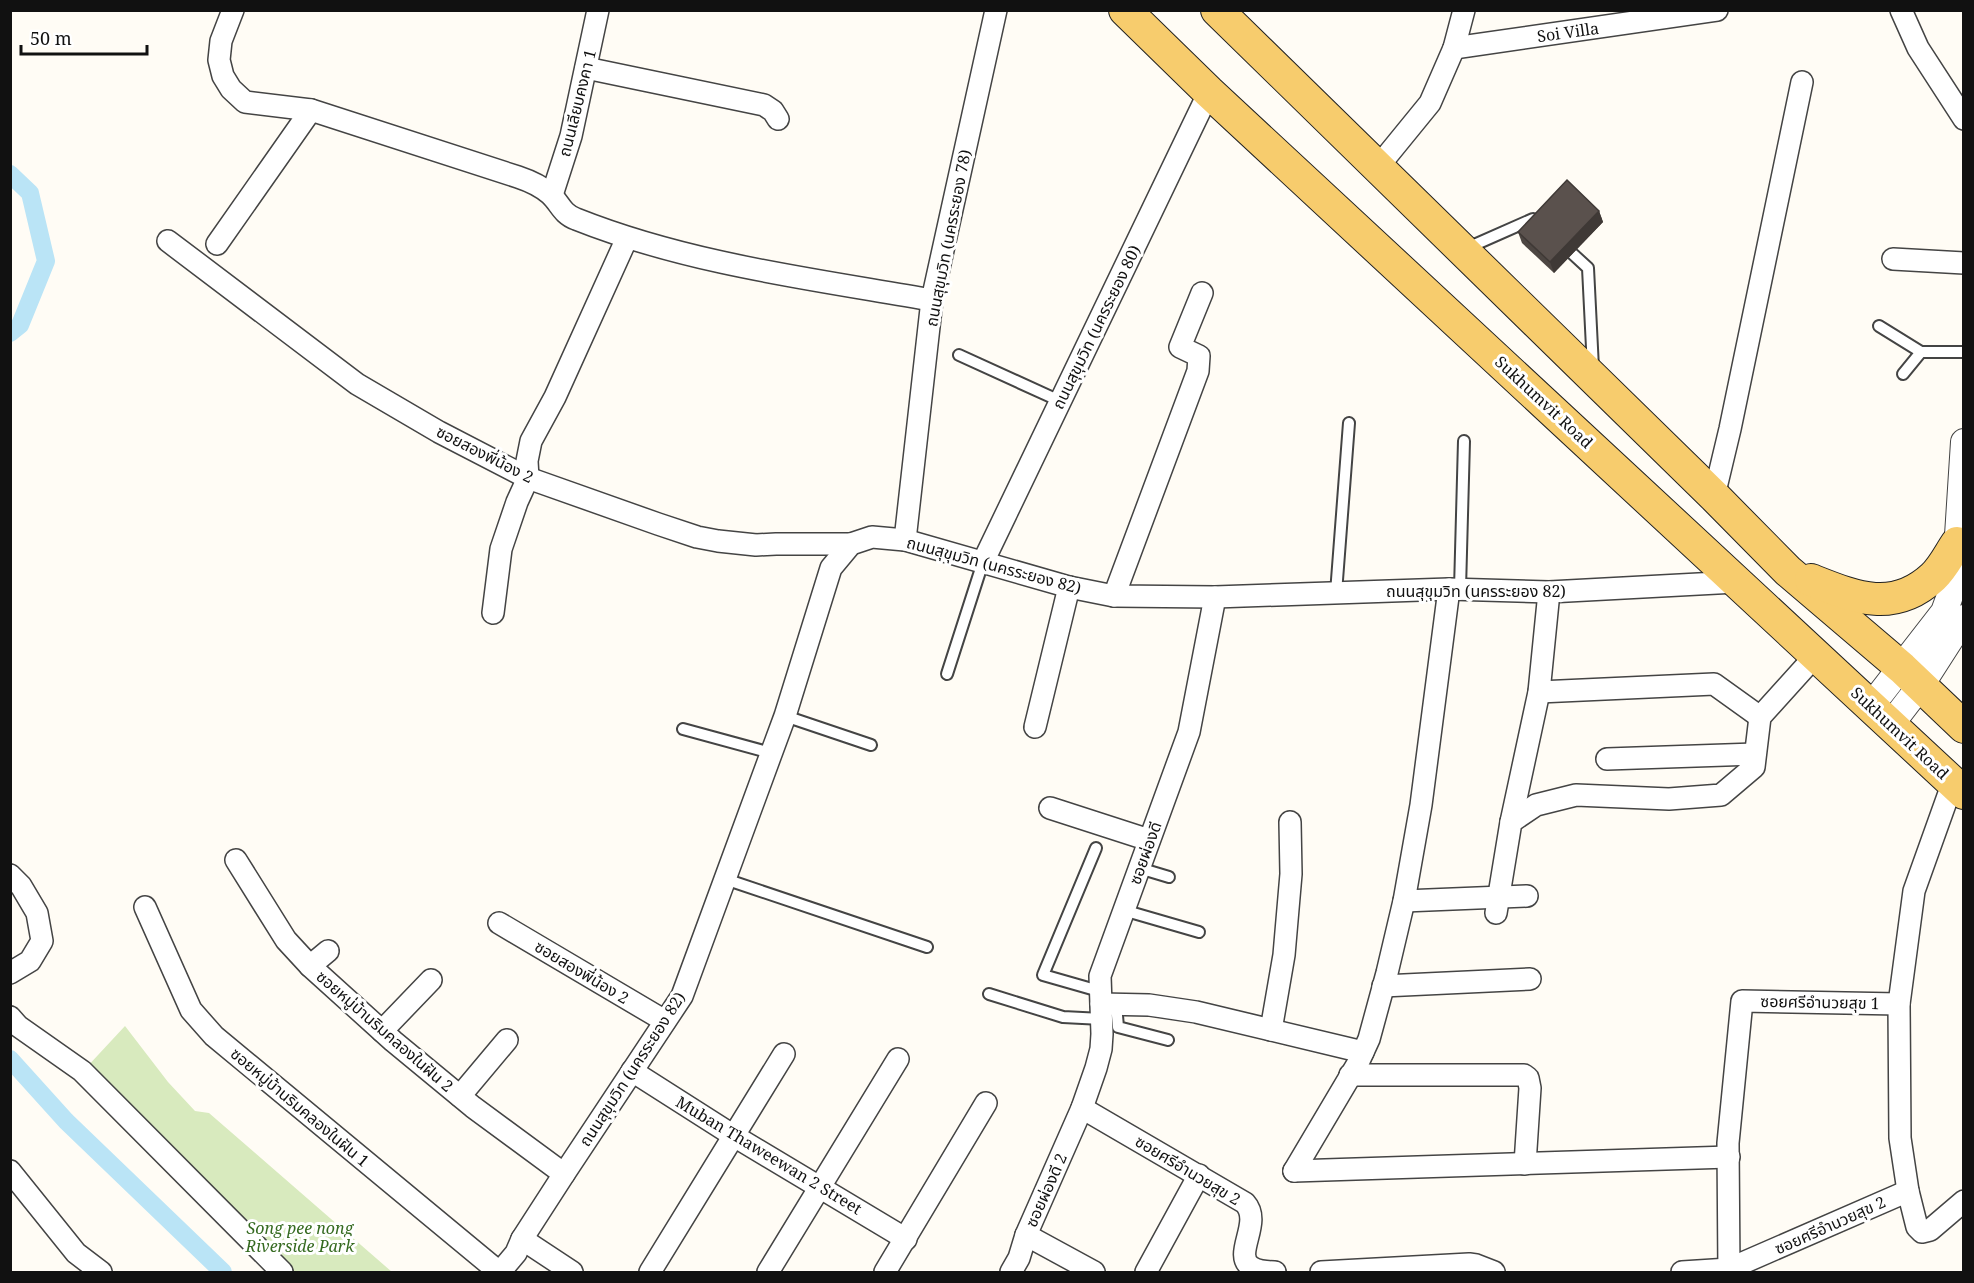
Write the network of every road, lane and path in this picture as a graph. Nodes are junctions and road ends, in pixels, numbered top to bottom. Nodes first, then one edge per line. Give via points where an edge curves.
1 (233, 10) edge
2 (598, 10) edge
3 (996, 10) edge
4 (1125, 10) edge
5 (1464, 10) edge
6 (1717, 10) edge
7 (1901, 10) edge
8 (1223, 13) edge
9 (1454, 48) junction
10 (586, 68) junction
11 (1803, 82) dead end
12 (1209, 92) junction
13 (311, 110) junction
14 (778, 119) dead end
15 (1964, 120) edge
16 (1377, 168) junction
17 (552, 195) junction
18 (627, 238) junction
19 (168, 241) dead end
20 (217, 244) dead end
21 (1462, 251) junction
22 (1893, 259) dead end
23 (1964, 264) edge
24 (1202, 293) dead end
25 (932, 300) junction
26 (1879, 326) dead end
27 (1921, 352) junction
28 (1964, 352) edge
29 (959, 355) dead end
30 (1903, 374) dead end
31 (1594, 379) junction
32 (1060, 401) junction
33 (1349, 423) dead end
34 (1464, 441) dead end
35 (1964, 442) edge
36 (528, 478) junction
37 (1714, 496) junction
38 (905, 540) junction
39 (1958, 543) junction
40 (851, 544) junction
41 (983, 562) junction
42 (1788, 571) junction
43 (1737, 582) junction
44 (1069, 587) junction
45 (1454, 589) junction
46 (1549, 592) junction
47 (1336, 593) junction
48 (1114, 596) junction
49 (1215, 597) junction
50 (493, 613) dead end
51 (1964, 618) edge
52 (1816, 655) junction
53 (947, 674) dead end
54 (1911, 676) junction
55 (1539, 692) junction
56 (1881, 715) junction
57 (785, 716) junction
58 (1760, 717) junction
59 (1035, 727) dead end
60 (1964, 727) edge
61 (683, 729) dead end
62 (871, 745) dead end
63 (771, 753) junction
64 (1755, 754) junction
65 (1607, 759) dead end
66 (1958, 787) edge
67 (1050, 808) dead end
68 (1290, 822) dead end
69 (1511, 822) junction
70 (1149, 840) junction
71 (1096, 848) dead end
72 (236, 860) dead end
73 (1139, 867) junction
74 (10, 875) edge
75 (1169, 877) dead end
76 (725, 879) junction
77 (1527, 896) dead end
78 (1404, 901) junction
79 (1497, 905) junction
80 (145, 907) dead end
81 (1124, 910) junction
82 (499, 923) dead end
83 (1199, 932) dead end
84 (927, 947) dead end
85 (328, 951) dead end
86 (310, 966) junction
87 (10, 973) edge
88 (1530, 979) dead end
89 (431, 980) dead end
90 (1383, 986) junction
91 (989, 994) dead end
92 (1899, 1004) junction
93 (1105, 1005) junction
94 (10, 1017) edge
95 (665, 1021) junction
96 (1271, 1030) junction
97 (382, 1031) junction
98 (507, 1040) dead end
99 (1168, 1041) dead end
100 (1363, 1052) junction
101 (784, 1054) dead end
102 (898, 1059) dead end
103 (632, 1071) junction
104 (1350, 1076) junction
105 (460, 1096) junction
106 (986, 1103) dead end
107 (1082, 1108) junction
108 (734, 1136) junction
109 (1729, 1157) junction
110 (1525, 1164) junction
111 (564, 1174) junction
112 (1199, 1175) junction
113 (13, 1181) edge
114 (820, 1188) junction
115 (1908, 1191) junction
116 (1964, 1201) edge
117 (1026, 1235) junction
118 (522, 1239) junction
119 (906, 1239) junction
120 (97, 1271) edge
121 (1729, 1271) edge
122 (282, 1272) edge
123 (500, 1272) edge
124 (572, 1272) edge
125 (650, 1272) edge
126 (768, 1272) edge
127 (885, 1272) edge
128 (1011, 1272) edge
129 (1094, 1272) edge
130 (1146, 1272) edge
131 (1275, 1272) edge
132 (1321, 1272) edge
133 (1494, 1272) edge
134 (1682, 1272) edge

1 - 13 street via 221,41 219,60 231,89 245,102
2 - 10 street, ถนนเลียบคงคา 1
3 - 25 street, ถนนสุขุมวิท (นครระยอง 78)
4 - 12 main road, Sukhumvit Road
5 - 9 street
6 - 9 street, Soi Villa
7 - 15 street via 1918,48
8 - 16 main road
9 - 16 street via 1430,103
10 - 14 street via 764,105
10 - 17 street, ถนนเลียบคงคา 1 via 571,136
11 - 37 street
12 - 32 street, ถนนสุขุมวิท (นครระยอง 80)
12 - 43 main road, Sukhumvit Road
13 - 17 street via 518,177
13 - 20 street
16 - 21 main road
17 - 18 street via 567,215
18 - 25 street via 699,258
18 - 36 street via 531,441
19 - 36 street, ซอยสองพี่น้อง 2 via 357,384
21 - 31 main road
21 - 31 lane via 1533,219 1588,268
22 - 23 street
24 - 48 street via 1180,347 1199,356 1198,371
25 - 38 street, ถนนสุขุมวิท (นครระยอง 78)
26 - 27 lane
27 - 28 lane
27 - 30 lane
29 - 32 lane
31 - 37 main road
32 - 41 street, ถนนสุขุมวิท (นครระยอง 80)
33 - 47 lane
34 - 45 lane
35 - 39 street
36 - 40 street, ซอยสองพี่น้อง 2 via 697,537 756,545
36 - 50 street via 516,501 501,549
37 - 42 main road
38 - 40 street, ถนนสุขุมวิท (นครระยอง 82) via 872,537
38 - 41 street, ถนนสุขุมวิท (นครระยอง 82)
39 - 42 main road via 1935,576 1897,597 1872,600 1849,595
39 - 54 street via 1955,582
40 - 57 street, ถนนสุขุมวิท (นครระยอง 82) via 831,568
41 - 44 street, ถนนสุขุมวิท (นครระยอง 82)
41 - 53 lane
42 - 54 main road
43 - 46 street, ถนนสุขุมวิท (นครระยอง 82)
43 - 52 main road, Sukhumvit Road
44 - 48 street, ถนนสุขุมวิท (นครระยอง 82)
44 - 59 street
45 - 46 street, ถนนสุขุมวิท (นครระยอง 82)
45 - 47 street, ถนนสุขุมวิท (นครระยอง 82)
45 - 78 street
46 - 55 street
47 - 49 street, ถนนสุขุมวิท (นครระยอง 82)
48 - 49 street, ถนนสุขุมวิท (นครระยอง 82)
49 - 70 street, ซอยผ่องดี via 1189,732
51 - 54 street
52 - 56 main road, Sukhumvit Road
52 - 58 street
54 - 56 street
54 - 60 main road
55 - 58 street via 1714,684
55 - 69 street
56 - 66 main road, Sukhumvit Road
57 - 62 lane
57 - 63 street, ถนนสุขุมวิท (นครระยอง 82)
58 - 64 street
61 - 63 lane
63 - 76 street, ถนนสุขุมวิท (นครระยอง 82)
64 - 65 street
64 - 69 street via 1754,767 1721,795 1669,799 1576,795 1536,805
66 - 92 street via 1917,880
67 - 70 street
68 - 96 street via 1291,874 1284,955
69 - 79 street
70 - 73 street, ซอยผ่องดี
71 - 93 lane via 1043,975
72 - 86 street, ซอยหมู่บ้านริมคลองในฝัน 2 via 286,940
73 - 75 lane
73 - 81 street, ซอยผ่องดี
74 - 87 street via 37,913 42,941 30,961
76 - 84 lane
76 - 95 street, ถนนสุขุมวิท (นครระยอง 82) via 682,996
77 - 79 street
78 - 79 street
78 - 90 street
80 - 123 street, ซอยหมู่บ้านริมคลองในฝัน 1 via 191,1011 214,1036
81 - 83 lane
81 - 93 street, ซอยผ่องดี via 1100,976
82 - 95 street, ซอยสองพี่น้อง 2
85 - 86 street
86 - 97 street, ซอยหมู่บ้านริมคลองในฝัน 2
88 - 90 street
89 - 97 street
90 - 100 street
91 - 93 lane via 1063,1017
92 - 109 street, ซอยศรีอำนวยสุข 1 via 1742,1001
92 - 115 street via 1900,1138
93 - 96 street via 1172,1007
93 - 99 lane via 1118,1027
93 - 107 street, ซอยผ่องดี via 1101,1049
94 - 122 street via 82,1071
95 - 103 street, ถนนสุขุมวิท (นครระยอง 82)
96 - 100 street
97 - 105 street, ซอยหมู่บ้านริมคลองในฝัน 2
98 - 105 street
100 - 104 street
101 - 108 street
102 - 114 street
103 - 108 street, Muban Thaweewan 2 Street
103 - 111 street, ถนนสุขุมวิท (นครระยอง 82)
104 - 110 street via 1524,1075 1530,1083
104 - 110 street via 1294,1171
105 - 111 street, ซอยหมู่บ้านริมคลองในฝัน 2
106 - 119 street
107 - 112 street, ซอยศรีอำนวยสุข 2
107 - 117 street, ซอยผ่องดี 2
108 - 114 street, Muban Thaweewan 2 Street
108 - 125 street
109 - 110 street
109 - 121 street
111 - 118 street, ถนนสุขุมวิท (นครระยอง 82)
112 - 130 street
112 - 131 street, ซอยศรีอำนวยสุข 2 via 1248,1207 1252,1217 1245,1250 1247,1263
113 - 120 street via 76,1253
114 - 119 street, Muban Thaweewan 2 Street
114 - 126 street
115 - 116 street via 1917,1227 1922,1232 1930,1230
115 - 121 street, ซอยศรีอำนวยสุข 2
117 - 128 street, ซอยผ่องดี 2
117 - 129 street
118 - 123 street, ถนนสุขุมวิท (นครระยอง 82)
118 - 124 street
119 - 127 street
121 - 134 street, ซอยศรีอำนวยสุข 2
132 - 133 street via 1469,1264

